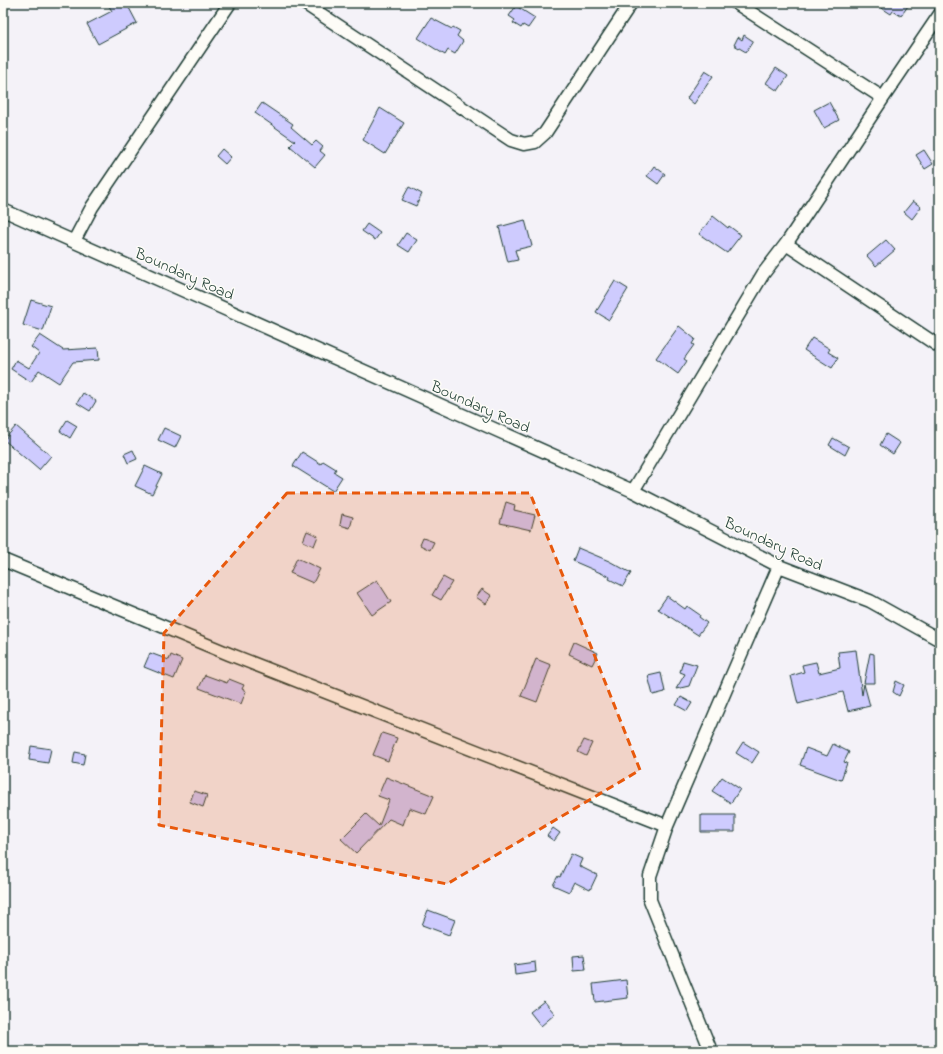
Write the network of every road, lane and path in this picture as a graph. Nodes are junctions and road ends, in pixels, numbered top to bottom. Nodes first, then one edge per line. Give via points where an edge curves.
1 (230, 3) edge
2 (304, 3) edge
3 (631, 3) edge
4 (736, 3) edge
5 (940, 14) edge
6 (883, 98) junction
7 (3, 210) edge
8 (74, 241) junction
9 (786, 244) junction
10 (940, 347) edge
11 (633, 492) junction
12 (3, 560) edge
13 (779, 566) junction
14 (940, 640) edge
15 (667, 826) junction
16 (711, 1051) edge

1 - 8 street via 92,207
2 - 3 street via 473,116 511,140 524,144 535,142 545,133
4 - 6 street
5 - 6 street
6 - 9 street
7 - 8 street, Boundary Road
8 - 11 street, Boundary Road
9 - 10 street
9 - 11 street via 763,274
11 - 13 street, Boundary Road
12 - 15 street via 229,654
13 - 14 street, Boundary Road via 870,601
13 - 15 street
15 - 16 street via 650,876 650,900

